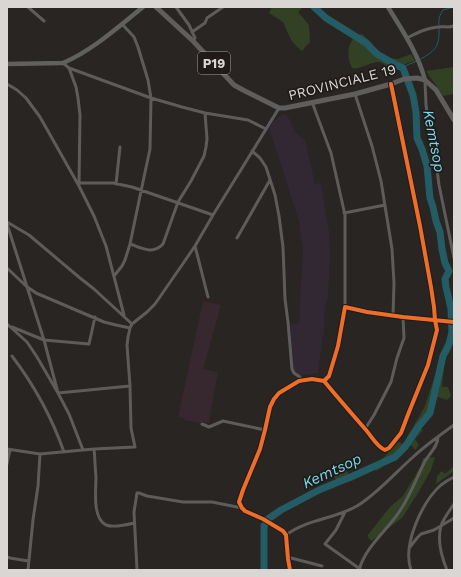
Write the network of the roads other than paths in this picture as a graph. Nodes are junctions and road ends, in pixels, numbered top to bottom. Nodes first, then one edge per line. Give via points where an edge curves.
1 (28, 7) edge
2 (143, 7) edge
3 (156, 7) edge
4 (176, 7) edge
5 (223, 7) edge
6 (388, 7) edge
7 (44, 21) dead end
8 (122, 24) junction
9 (453, 27) edge
10 (192, 32) junction
11 (407, 38) junction
12 (193, 41) junction
13 (63, 63) junction
14 (7, 64) edge
15 (69, 68) junction
16 (425, 80) junction
17 (7, 84) edge
18 (391, 84) junction
19 (355, 94) junction
20 (151, 98) junction
21 (312, 102) junction
22 (279, 108) junction
23 (205, 113) junction
24 (454, 120) edge
25 (266, 130) junction
26 (120, 147) dead end
27 (252, 151) junction
28 (270, 180) junction
29 (116, 184) junction
30 (79, 185) junction
31 (141, 189) junction
32 (178, 202) junction
33 (385, 205) junction
34 (344, 213) junction
35 (213, 214) junction
36 (7, 223) edge
37 (237, 238) dead end
38 (130, 244) junction
39 (195, 246) junction
40 (454, 258) edge
41 (7, 268) edge
42 (114, 276) junction
43 (26, 286) junction
44 (208, 297) dead end
45 (344, 307) junction
46 (124, 315) junction
47 (393, 316) junction
48 (95, 317) junction
49 (403, 317) junction
50 (435, 320) junction
51 (454, 322) edge
52 (132, 324) junction
53 (8, 325) edge
54 (130, 328) junction
55 (44, 340) junction
56 (12, 356) dead end
57 (300, 377) dead end
58 (324, 381) junction
59 (130, 386) junction
60 (58, 392) junction
61 (202, 424) dead end
62 (454, 425) edge
63 (365, 428) junction
64 (266, 430) junction
65 (438, 437) junction
66 (94, 449) junction
67 (8, 450) edge
68 (83, 450) junction
69 (64, 452) junction
70 (40, 454) junction
71 (7, 464) edge
72 (454, 477) edge
73 (454, 504) edge
74 (242, 508) junction
75 (345, 512) junction
76 (454, 518) edge
77 (134, 523) junction
78 (441, 526) junction
79 (286, 535) junction
80 (409, 549) junction
81 (287, 556) junction
82 (7, 557) edge
83 (28, 561) junction
84 (322, 566) dead end
85 (28, 570) edge
86 (137, 570) edge
87 (290, 570) edge
88 (360, 570) edge
89 (411, 570) edge
90 (447, 570) edge

1 - 7 street
2 - 8 street
3 - 12 main road, PROVINCIALE 19 / P19
4 - 10 street
5 - 10 street
6 - 11 street
8 - 13 street via 85,51
8 - 20 street via 134,37 138,47
9 - 11 street via 426,29
10 - 12 street via 195,38
11 - 16 street
12 - 22 main road, PROVINCIALE 19 / P19 via 234,85
13 - 14 street
13 - 15 street
15 - 20 street
15 - 30 street via 76,87 80,115
16 - 18 main road, PROVINCIALE 19 via 407,78
16 - 24 main road via 436,90
16 - 40 street via 432,145
17 - 30 street via 22,94 37,112
18 - 19 main road, PROVINCIALE 19
18 - 50 street via 420,226
19 - 21 main road, PROVINCIALE 19
19 - 33 street via 372,146
20 - 23 street
20 - 31 street via 150,149
21 - 22 main road, PROVINCIALE 19
21 - 34 street via 330,153
22 - 25 street
23 - 25 street via 248,120
23 - 32 street via 207,138 204,156
25 - 27 street
26 - 29 street
27 - 28 street via 266,167
27 - 35 street
28 - 37 street
28 - 57 street via 279,216 292,369
29 - 30 street
29 - 31 street
30 - 42 street via 101,231
31 - 32 street
31 - 38 street
32 - 35 street
32 - 38 street via 163,244 159,248 149,250
33 - 34 street
33 - 47 street via 392,250
34 - 45 street
35 - 39 street
36 - 43 street
36 - 46 street via 30,235
38 - 42 street via 125,260
39 - 44 street
39 - 52 street via 155,304
41 - 43 street
42 - 46 street
43 - 48 street via 36,293
43 - 55 street
45 - 47 street
45 - 58 street via 338,346 329,376
46 - 52 street
47 - 49 street
48 - 54 street
48 - 55 street via 89,344
49 - 50 street
49 - 63 street via 404,338 391,382
50 - 51 street
50 - 63 street via 437,330 428,365 401,433 385,450 378,446
52 - 54 street
53 - 55 street
53 - 60 street via 28,342
54 - 59 street via 127,345
55 - 60 street
56 - 69 street via 31,383
58 - 63 street
58 - 64 street via 299,381 279,393 270,407
59 - 60 street
59 - 66 street via 131,428 135,447
60 - 68 street
61 - 64 street via 209,427 223,421
62 - 65 street
64 - 74 street via 239,502
65 - 75 street via 373,495
65 - 88 street via 408,498 366,554
66 - 68 street
66 - 77 street via 96,507 101,521 116,526
67 - 70 street
67 - 71 street
68 - 69 street
69 - 70 street
70 - 83 street
72 - 80 street via 441,485 423,508
73 - 78 street
74 - 77 street via 212,502 184,502 137,493
74 - 79 street
75 - 79 street via 301,526
75 - 88 street via 325,544
76 - 78 street
77 - 86 street
78 - 80 street via 422,534
78 - 90 street via 441,551
79 - 81 street
80 - 89 street via 408,561
81 - 84 street
81 - 87 street
82 - 83 street
83 - 85 street

